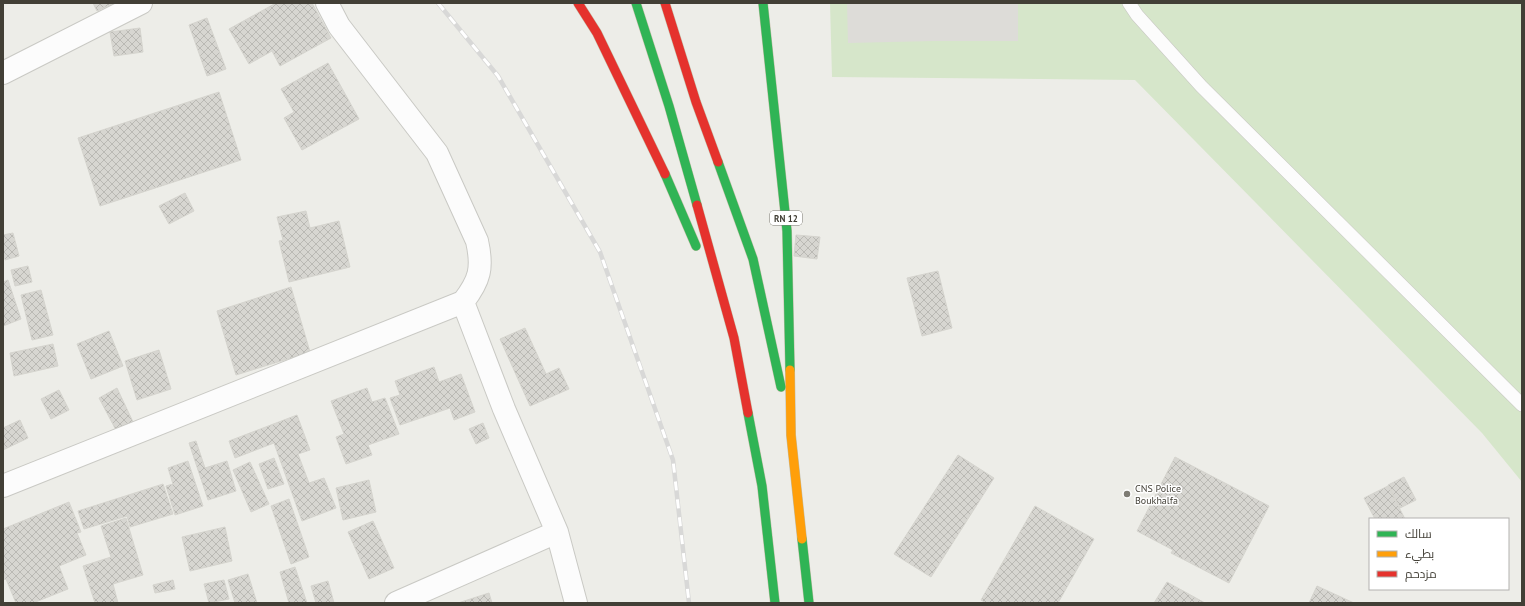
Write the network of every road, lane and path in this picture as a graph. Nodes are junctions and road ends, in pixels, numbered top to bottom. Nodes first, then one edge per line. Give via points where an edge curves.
1 (141, 3) edge
2 (327, 3) edge
3 (578, 3) edge
4 (636, 3) edge
5 (665, 3) edge
6 (763, 3) edge
7 (1128, 3) edge
8 (3, 73) edge
9 (699, 253) dead end
10 (705, 267) dead end
11 (463, 302) junction
12 (734, 338) junction
13 (1522, 405) edge
14 (791, 435) junction
15 (3, 486) edge
16 (557, 532) junction
17 (396, 603) edge
18 (576, 603) edge
19 (775, 603) edge
20 (809, 603) edge

1 - 8 street
2 - 11 street via 338,26 437,153 480,253 478,278 474,289
3 - 9 highway via 597,33 669,182
4 - 12 highway
5 - 14 highway via 696,102 753,259
6 - 14 highway, RN 12 via 787,231
7 - 13 lane via 1201,86
10 - 12 highway
11 - 15 street
11 - 16 street via 504,409
12 - 19 highway via 762,486
14 - 20 highway, RN 12
16 - 17 street
16 - 18 street

